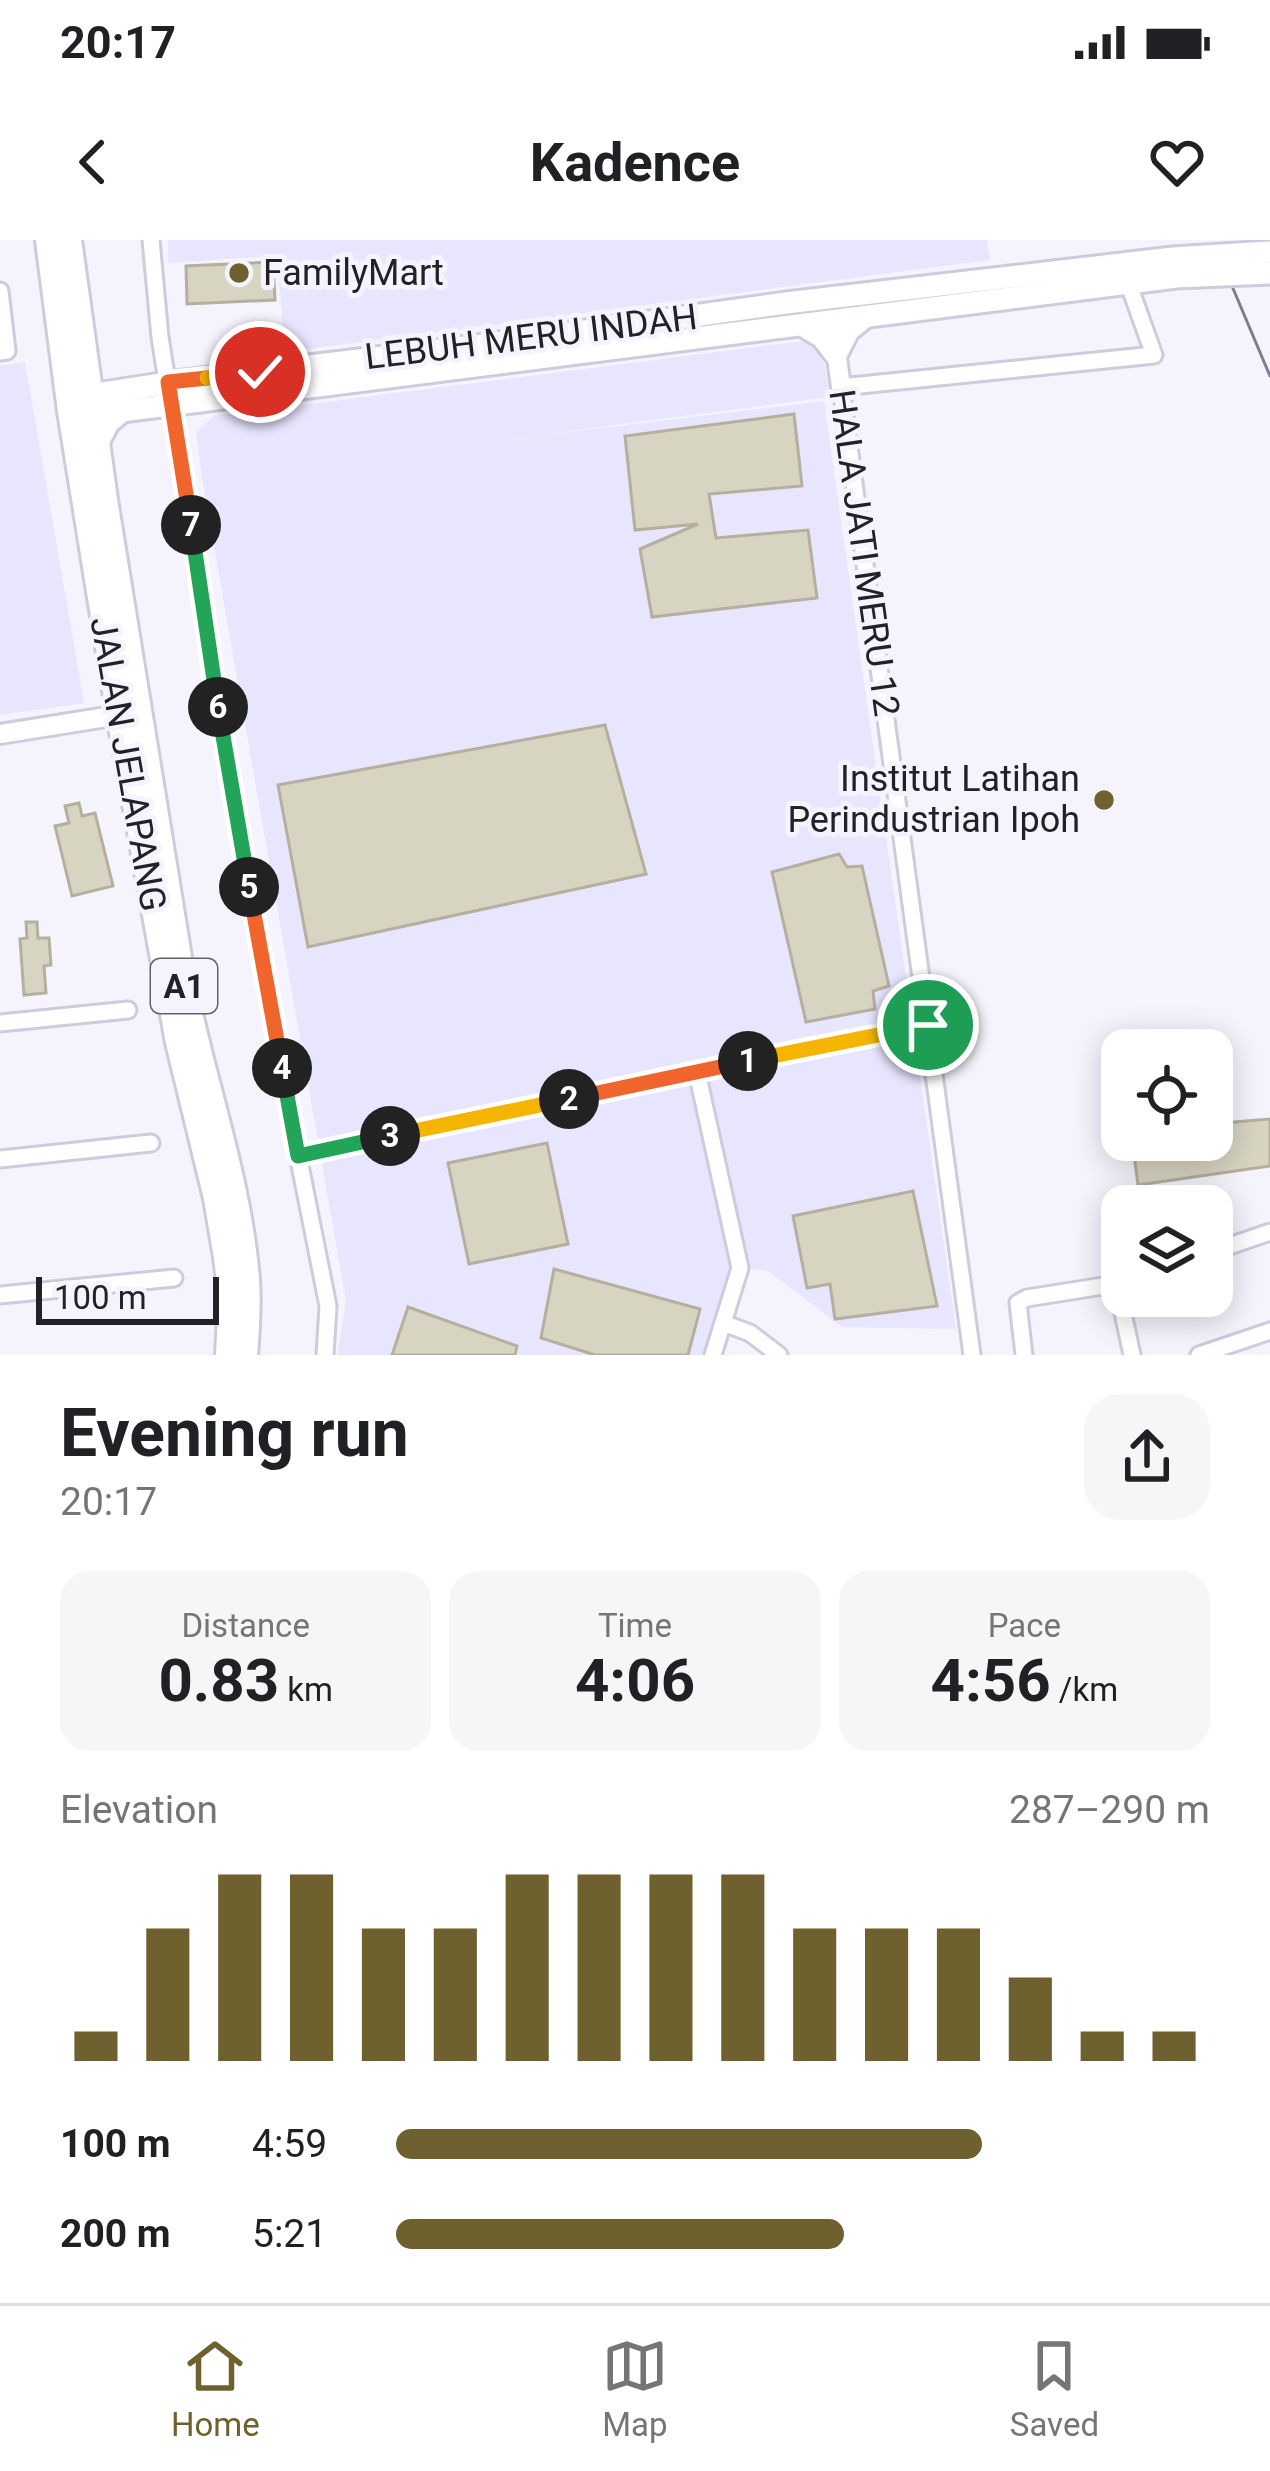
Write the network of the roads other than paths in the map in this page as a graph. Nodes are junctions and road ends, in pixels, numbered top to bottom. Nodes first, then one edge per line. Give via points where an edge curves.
1 (48, 240) edge
2 (69, 240) edge
3 (151, 240) edge
4 (1265, 262) edge
5 (1125, 273) junction
6 (914, 288) junction
7 (0, 291) edge
8 (780, 304) junction
9 (866, 317) junction
10 (832, 322) junction
11 (801, 325) junction
12 (4, 352) edge
13 (836, 355) junction
14 (841, 387) junction
15 (170, 393) junction
16 (121, 410) joint
17 (88, 415) junction
18 (132, 665) junction
19 (119, 715) junction
20 (0, 734) edge
21 (146, 752) junction
22 (128, 1010) dead end
23 (0, 1023) edge
24 (928, 1025) junction
25 (697, 1072) junction
26 (151, 1143) dead end
27 (298, 1156) junction
28 (0, 1160) edge
29 (1270, 1232) edge
30 (1233, 1245) edge
31 (174, 1278) dead end
32 (1101, 1287) edge
33 (0, 1294) edge
34 (1125, 1317) edge
35 (723, 1323) junction
36 (1270, 1331) edge
37 (228, 1355) edge
38 (245, 1355) edge
39 (325, 1355) edge
40 (713, 1355) edge
41 (779, 1355) edge
42 (972, 1355) edge
43 (1024, 1355) edge
44 (1132, 1355) edge
45 (1199, 1355) edge

1 - 17 main road, JALAN JELAPANG / A1
2 - 17 main road, JALAN JELAPANG / A1
3 - 15 street
4 - 5 main road, LEBUH MERU INDAH
5 - 6 main road, LEBUH MERU INDAH
5 - 9 main road, LEBUH MERU INDAH
5 - 14 street via 1154,355
6 - 8 main road, LEBUH MERU INDAH
6 - 10 main road via 844,304
7 - 12 street
8 - 10 main road via 820,309
8 - 15 main road, LEBUH MERU INDAH
9 - 10 main road, LEBUH MERU INDAH
9 - 13 main road
10 - 11 main road, LEBUH MERU INDAH
10 - 13 street, HALA JATI MERU 12
11 - 13 main road
11 - 15 main road, LEBUH MERU INDAH
13 - 14 street, HALA JATI MERU 12
14 - 24 street, HALA JATI MERU 12
15 - 16 main road, LEBUH MERU INDAH
15 - 17 main road, LEBUH MERU INDAH
15 - 27 street
16 - 17 main road via 107,422
17 - 18 main road, JALAN JELAPANG / A1
17 - 19 main road, JALAN JELAPANG / A1
18 - 19 main road via 130,699
18 - 21 main road, JALAN JELAPANG / A1
19 - 20 street
19 - 21 main road
19 - 37 main road, JALAN JELAPANG / A1 via 178,1042 216,1198 231,1297
21 - 38 main road, JALAN JELAPANG / A1 via 192,1032 244,1253
22 - 23 street
24 - 25 street
24 - 42 street, HALA JATI MERU 12
25 - 27 street
25 - 35 street via 740,1268
26 - 28 street
27 - 39 street via 328,1306
29 - 30 street
31 - 33 street
32 - 43 street via 1018,1304
34 - 44 street
35 - 40 street
35 - 41 street
36 - 45 street

